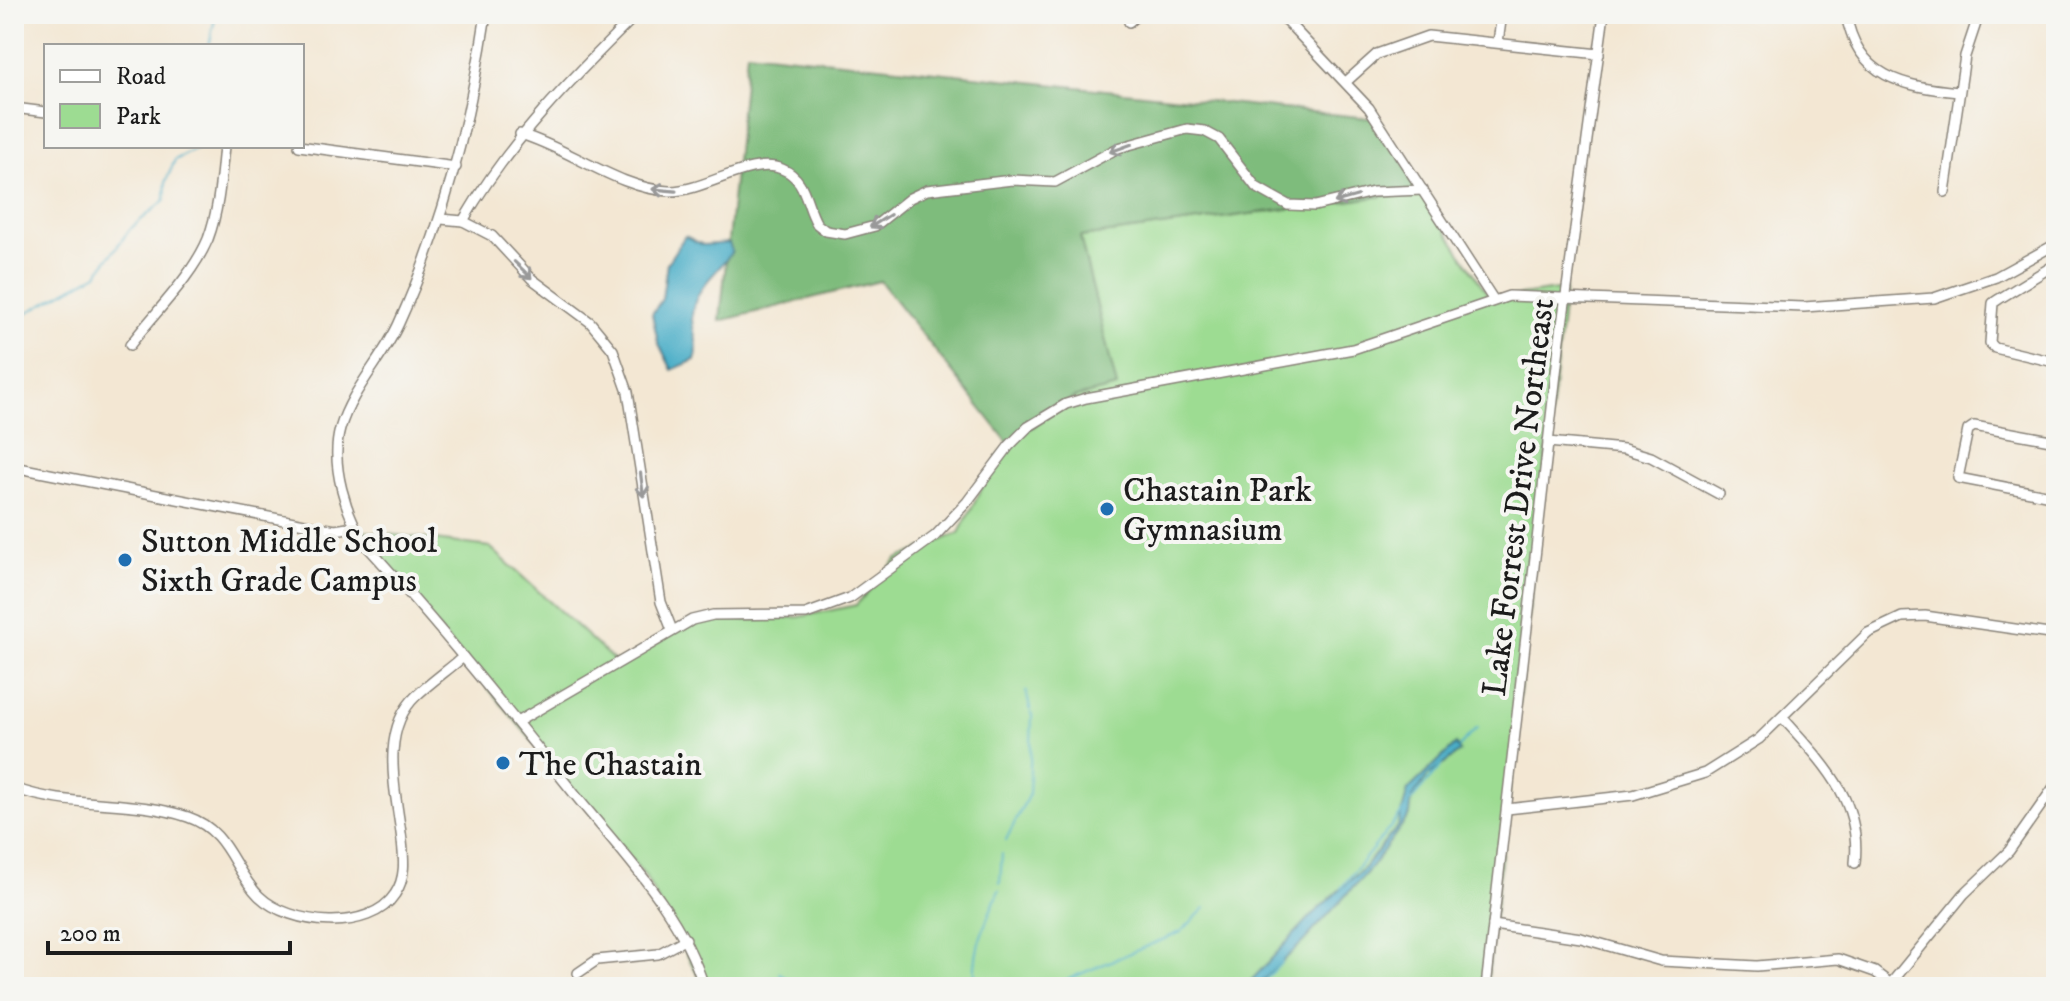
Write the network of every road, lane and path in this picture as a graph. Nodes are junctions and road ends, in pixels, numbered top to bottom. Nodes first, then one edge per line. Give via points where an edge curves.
1 (486, 14) edge
2 (637, 14) edge
3 (1138, 14) edge
4 (1280, 14) edge
5 (1502, 14) edge
6 (1604, 14) edge
7 (1846, 14) edge
8 (1979, 14) edge
9 (1129, 22) dead end
10 (1498, 42) junction
11 (1599, 54) junction
12 (1347, 81) junction
13 (1959, 92) junction
14 (14, 108) edge
15 (44, 112) edge
16 (520, 134) junction
17 (304, 147) edge
18 (224, 148) edge
19 (456, 167) junction
20 (1423, 190) junction
21 (1945, 192) dead end
22 (441, 219) junction
23 (463, 221) junction
24 (2056, 244) edge
25 (2056, 264) edge
26 (2016, 266) junction
27 (2025, 284) junction
28 (1567, 296) junction
29 (1493, 299) junction
30 (130, 345) dead end
31 (2050, 361) dead end
32 (2056, 441) edge
33 (1548, 442) junction
34 (14, 467) edge
35 (1719, 494) dead end
36 (2056, 497) edge
37 (354, 527) junction
38 (672, 630) junction
39 (2056, 635) edge
40 (463, 657) junction
41 (1782, 717) junction
42 (517, 722) junction
43 (2056, 784) edge
44 (14, 788) edge
45 (1507, 809) junction
46 (1855, 863) dead end
47 (1493, 925) junction
48 (686, 939) junction
49 (578, 973) dead end
50 (1890, 985) edge
51 (704, 987) edge
52 (1486, 987) edge

1 - 19 street
2 - 16 street
3 - 9 street
4 - 12 street
5 - 10 street
6 - 11 street, Lake Forrest Drive Northeast
7 - 13 street via 1859,50 1879,71 1915,87
8 - 13 street
10 - 11 street
10 - 12 street via 1445,36 1412,39 1377,54
11 - 28 street, Lake Forrest Drive Northeast
12 - 20 street
13 - 21 street
14 - 15 street
20 -> 16 street via 1288,205 1256,187 1219,139 1187,129 1118,148 1055,182 1012,180 927,190 875,226 837,234 817,224 801,183 779,167 760,166 689,189 659,191
16 - 23 street
17 - 19 street
18 - 30 street via 207,240
19 - 22 street
20 - 29 street
22 - 23 street
22 - 37 street via 399,325 340,429 338,468
23 -> 38 street via 492,236 532,279 590,322 613,350 628,392 661,602
24 - 26 street
25 - 27 street
26 - 27 street
26 - 28 street via 1941,297 1836,306 1749,307
27 - 31 street via 1993,303 1990,343
28 - 29 street
28 - 33 street, Lake Forrest Drive Northeast
29 - 38 street via 1353,349 1066,404 1018,436 935,536 850,598 806,614 713,615
32 - 36 street via 1974,426 1968,430 1958,478
33 - 35 street via 1624,449 1651,457
33 - 45 street, Lake Forrest Drive Northeast
34 - 37 street via 335,530
37 - 40 street
38 - 42 street
39 - 41 street via 1902,617 1868,633
40 - 42 street
40 - 44 street via 415,696 398,723 393,755 403,875 389,904 360,920 298,916 271,906 250,887 222,840 187,817 47,798
41 - 45 street via 1733,758 1677,784 1633,795
41 - 46 street via 1845,794 1856,829
42 - 48 street
43 - 50 street via 2009,851 1964,894
45 - 47 street, Lake Forrest Drive Northeast
47 - 50 street via 1581,938 1661,961 1757,966 1838,959 1875,972
47 - 52 street, Lake Forrest Drive Northeast
48 - 49 street via 658,954 597,960
48 - 51 street

